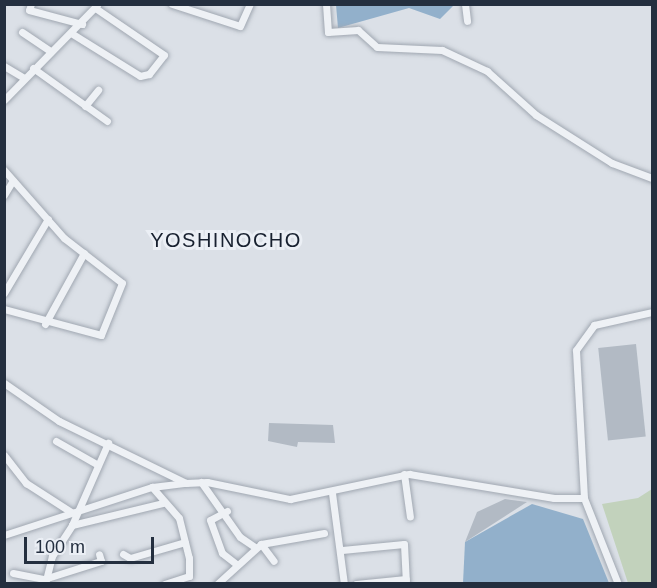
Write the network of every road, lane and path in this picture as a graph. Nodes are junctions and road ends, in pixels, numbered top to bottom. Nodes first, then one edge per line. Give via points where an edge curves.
1 (31, 4) edge
2 (172, 4) edge
3 (250, 4) edge
4 (326, 4) edge
5 (465, 4) edge
6 (96, 6) edge
7 (467, 21) dead end
8 (82, 24) junction
9 (22, 32) dead end
10 (71, 33) junction
11 (50, 51) junction
12 (4, 66) edge
13 (33, 68) junction
14 (24, 78) junction
15 (98, 90) dead end
16 (4, 100) edge
17 (85, 106) junction
18 (107, 121) dead end
19 (4, 170) edge
20 (652, 178) edge
21 (13, 180) junction
22 (4, 195) edge
23 (48, 219) junction
24 (84, 253) junction
25 (4, 293) edge
26 (4, 309) edge
27 (652, 312) edge
28 (45, 324) junction
29 (4, 383) edge
30 (56, 441) dead end
31 (108, 443) junction
32 (6, 459) edge
33 (98, 465) junction
34 (404, 474) junction
35 (201, 482) junction
36 (186, 483) junction
37 (152, 487) junction
38 (332, 493) junction
39 (584, 498) junction
40 (163, 503) junction
41 (227, 511) junction
42 (74, 512) junction
43 (410, 518) dead end
44 (72, 525) junction
45 (324, 533) dead end
46 (4, 535) edge
47 (185, 542) junction
48 (258, 546) junction
49 (342, 550) junction
50 (99, 554) dead end
51 (123, 554) dead end
52 (274, 561) dead end
53 (236, 564) junction
54 (12, 573) dead end
55 (44, 581) edge
56 (406, 581) edge
57 (164, 584) edge
58 (217, 584) edge
59 (344, 584) edge
60 (356, 584) edge
61 (618, 584) edge

1 - 8 street via 29,9
2 - 3 street via 240,26
4 - 20 street via 328,32 358,30 377,47 442,50 487,71 536,115 612,163
5 - 7 street
6 - 8 street
6 - 10 street via 164,55 149,74 140,76
8 - 10 street
9 - 11 street
10 - 11 street
11 - 13 street
12 - 14 street
13 - 14 street
13 - 17 street
14 - 16 street
15 - 17 street
17 - 18 street
19 - 21 street
21 - 22 street
21 - 23 street
23 - 24 street
23 - 25 street
24 - 28 street
24 - 28 street via 122,283 106,333
26 - 28 street
27 - 39 street via 594,325 579,340 574,362
29 - 31 street via 59,422
30 - 33 street
31 - 33 street
31 - 36 street
32 - 42 street via 26,483
33 - 42 street
34 - 38 street
34 - 39 street via 554,498
34 - 43 street
35 - 36 street
35 - 38 street via 290,499
35 - 41 street
36 - 37 street
37 - 40 street
37 - 42 street
38 - 49 street
39 - 61 street
40 - 44 street
40 - 47 street via 179,518
41 - 48 street via 240,537
41 - 53 street via 210,520 222,553
42 - 44 street
42 - 46 street
44 - 55 street via 63,533
45 - 48 street
47 - 51 street via 130,558
47 - 57 street via 189,576
48 - 52 street
48 - 53 street
49 - 56 street via 404,544
49 - 59 street
50 - 55 street via 101,561
53 - 58 street
54 - 55 street
56 - 60 street

